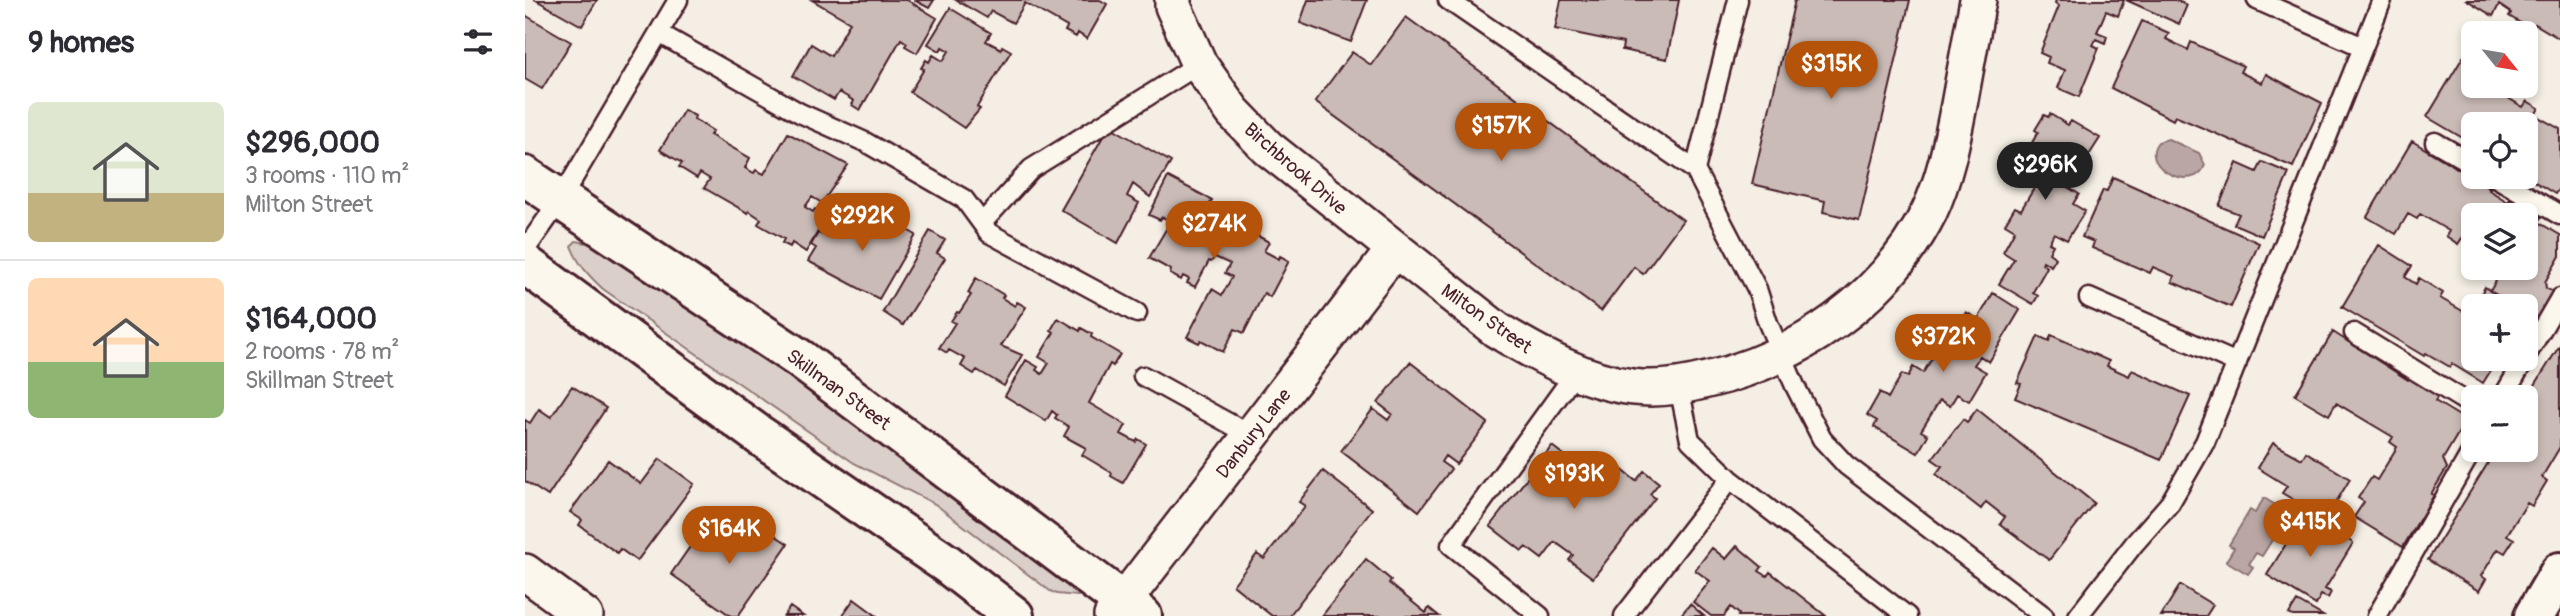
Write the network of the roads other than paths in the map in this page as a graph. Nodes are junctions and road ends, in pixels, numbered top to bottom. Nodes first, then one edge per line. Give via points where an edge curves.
1 (678, 0) edge
2 (1173, 0) edge
3 (1448, 0) edge
4 (1738, 0) edge
5 (1979, 0) edge
6 (2257, 0) edge
7 (2382, 0) edge
8 (659, 33) junction
9 (2363, 47) junction
10 (1199, 64) junction
11 (2435, 142) dead end
12 (2461, 157) edge
13 (1695, 170) junction
14 (525, 176) edge
15 (2516, 189) edge
16 (561, 199) junction
17 (2560, 215) edge
18 (982, 223) junction
19 (525, 250) edge
20 (1394, 250) junction
21 (525, 264) edge
22 (2088, 298) dead end
23 (2560, 298) edge
24 (1137, 313) dead end
25 (2354, 333) dead end
26 (2538, 336) edge
27 (1783, 354) junction
28 (2237, 363) junction
29 (1576, 372) junction
30 (1143, 376) dead end
31 (1679, 387) junction
32 (2461, 399) edge
33 (1252, 436) junction
34 (2466, 462) edge
35 (1730, 479) junction
36 (525, 572) edge
37 (2560, 572) edge
38 (1126, 611) edge
39 (2380, 615) edge
40 (585, 616) edge
41 (1014, 616) edge
42 (1540, 616) edge
43 (1624, 616) edge
44 (1907, 616) edge
45 (2044, 616) edge
46 (2078, 616) edge
47 (2534, 616) edge

1 - 8 lane
2 - 10 street, Birchbrook Drive
3 - 13 lane
4 - 13 lane
5 - 27 street, Milton Street via 1948,160 1929,211 1887,275 1848,311
6 - 9 lane
7 - 9 lane
8 - 16 lane
8 - 18 lane via 964,199
9 - 28 lane
10 - 18 lane via 1031,169
10 - 20 street, Birchbrook Drive via 1233,112 1269,148
11 - 12 lane
13 - 27 lane via 1757,289
14 - 16 main road, Skillman Street
15 - 17 lane
16 - 19 lane
16 - 38 main road, Skillman Street via 800,359
18 - 24 lane via 989,233
20 - 29 street, Milton Street via 1497,330
20 - 33 street, Danbury Lane
21 - 41 main road
22 - 28 lane
23 - 26 lane
25 - 32 lane
27 - 31 street, Milton Street
27 - 45 lane via 1822,439 1846,465
28 - 46 lane via 2205,442 2170,503
29 - 31 street, Milton Street via 1633,387
29 - 42 lane via 1451,545
30 - 33 lane
31 - 35 lane via 1690,440
33 - 38 street, Danbury Lane
34 - 39 lane
35 - 43 lane
35 - 44 lane
36 - 40 street
37 - 47 main road

